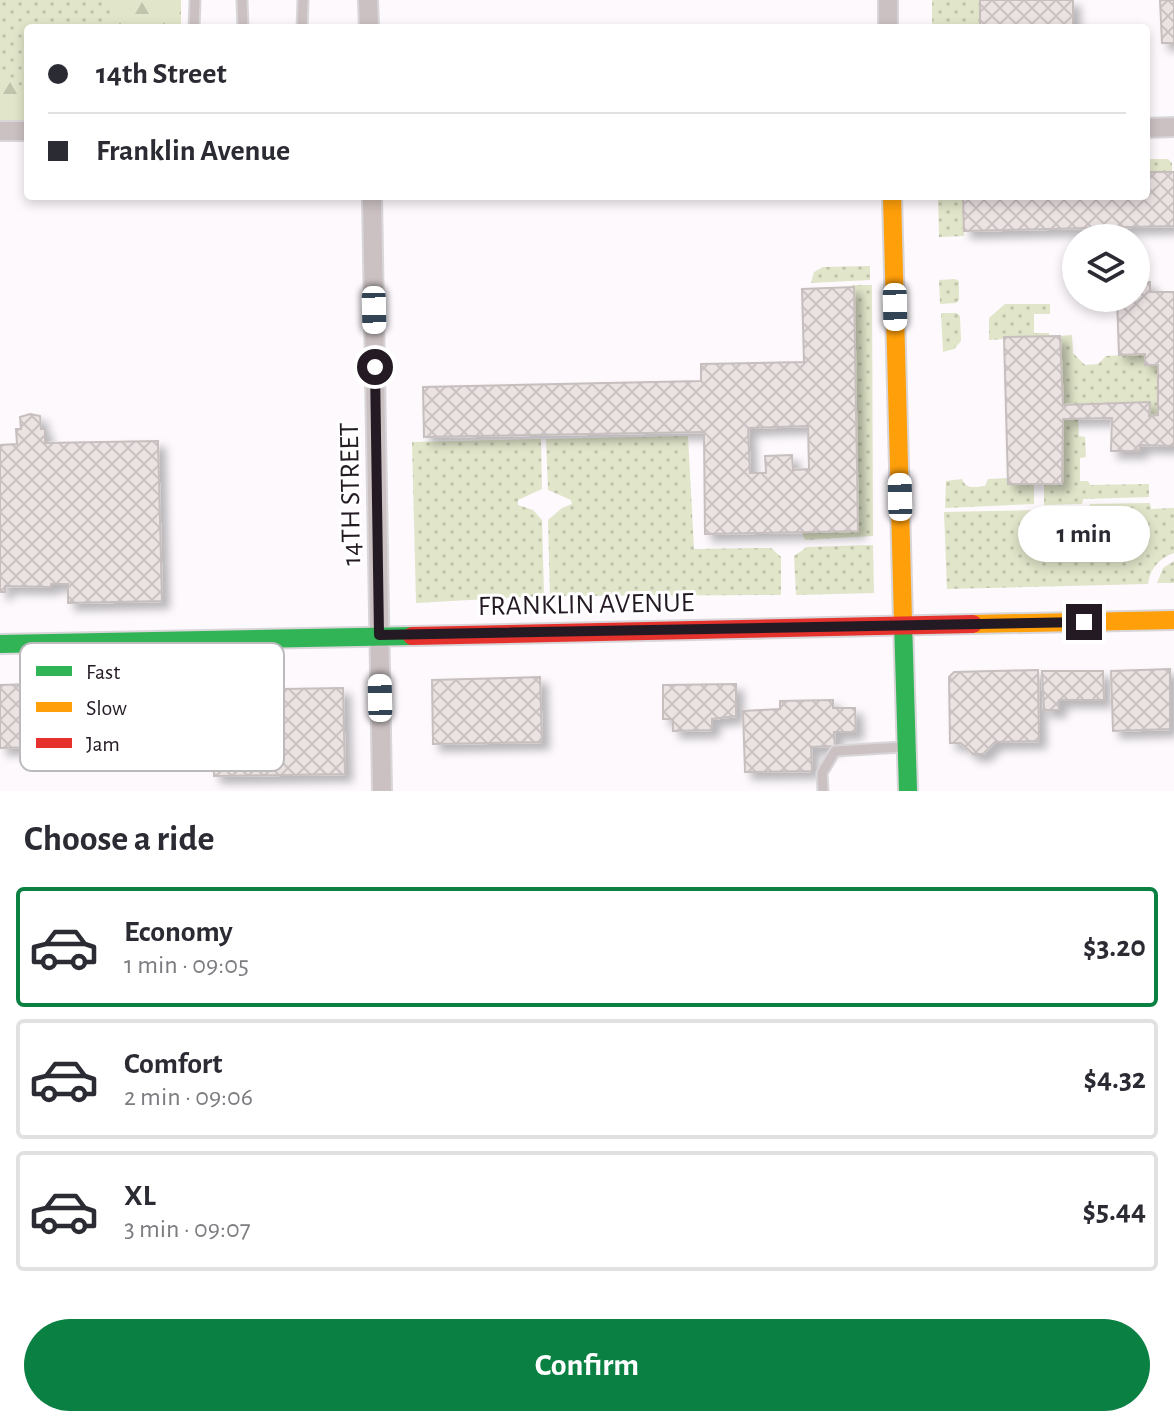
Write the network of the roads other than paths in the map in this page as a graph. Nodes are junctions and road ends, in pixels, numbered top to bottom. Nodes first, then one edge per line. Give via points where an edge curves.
1 (195, 0) edge
2 (242, 0) edge
3 (303, 0) edge
4 (368, 0) edge
5 (888, 0) edge
6 (194, 24) edge
7 (243, 24) edge
8 (302, 24) edge
9 (369, 24) edge
10 (888, 24) edge
11 (1174, 127) edge
12 (1150, 128) edge
13 (0, 131) edge
14 (24, 131) edge
15 (372, 200) edge
16 (892, 200) edge
17 (1174, 620) edge
18 (903, 625) junction
19 (379, 635) junction
20 (42, 643) edge
21 (0, 644) edge
22 (20, 644) edge
23 (906, 746) junction
24 (382, 791) edge
25 (823, 791) edge
26 (908, 791) edge

1 - 6 lane
2 - 7 lane
3 - 8 lane
4 - 9 street
5 - 10 street
11 - 12 street
13 - 14 street
15 - 19 street, 14TH STREET
16 - 18 main road
17 - 18 main road, FRANKLIN AVENUE
18 - 19 main road, FRANKLIN AVENUE
18 - 23 main road
19 - 20 main road, FRANKLIN AVENUE
19 - 24 street, 14TH STREET
21 - 22 main road, FRANKLIN AVENUE
23 - 25 lane via 835,751 822,773
23 - 26 main road

